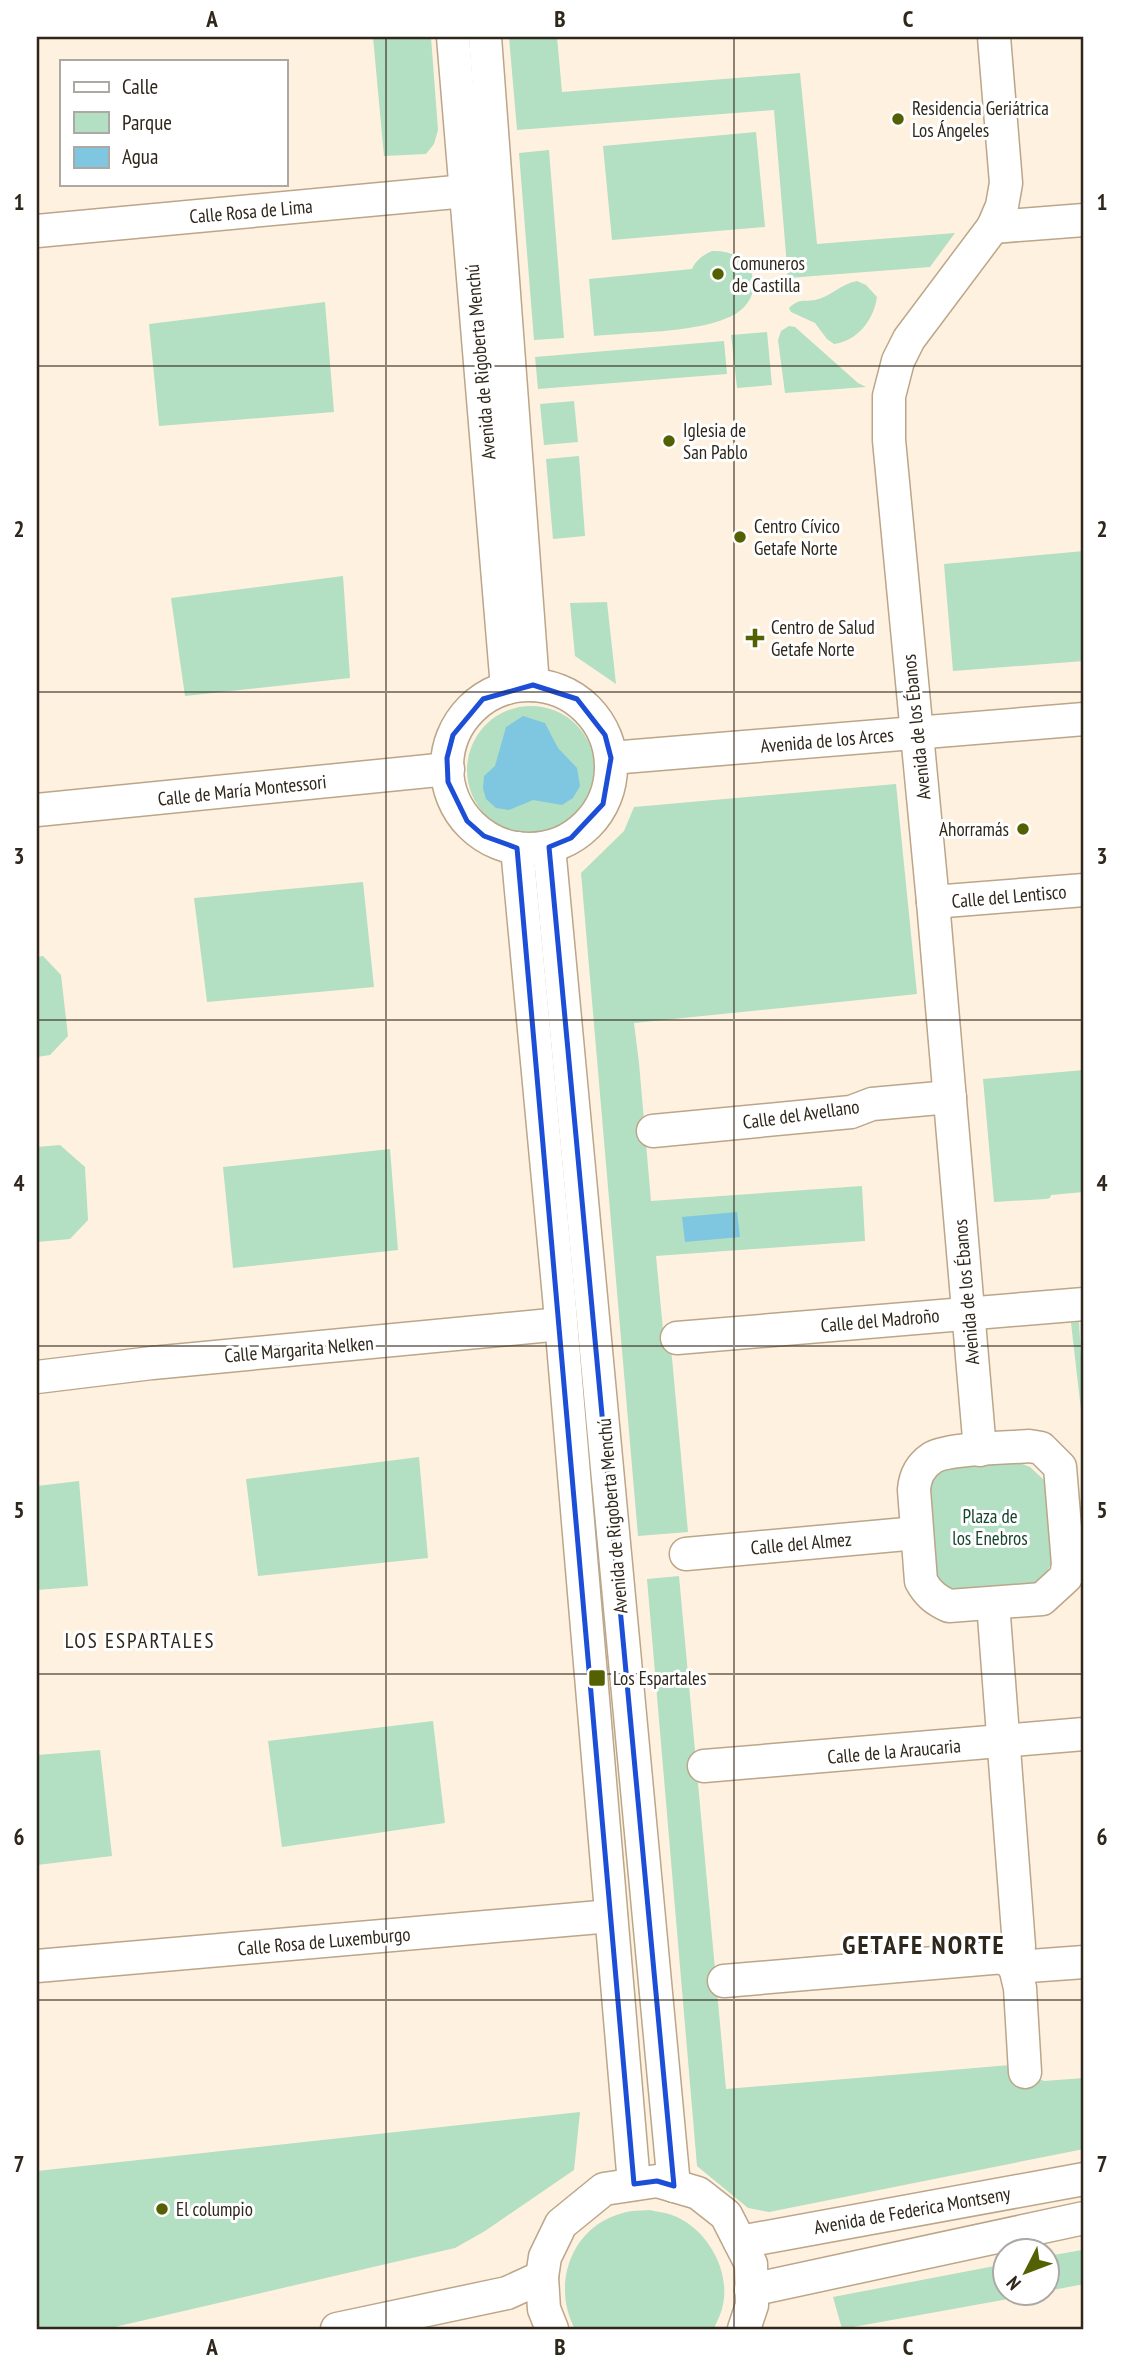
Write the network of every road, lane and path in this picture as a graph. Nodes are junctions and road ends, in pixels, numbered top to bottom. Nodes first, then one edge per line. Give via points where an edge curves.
1 (453, 37) edge
2 (485, 37) edge
3 (994, 37) edge
4 (466, 191) junction
5 (1084, 220) edge
6 (993, 227) junction
7 (37, 231) edge
8 (520, 686) junction
9 (1084, 719) edge
10 (916, 733) junction
11 (611, 758) junction
12 (448, 769) junction
13 (37, 810) edge
14 (549, 847) junction
15 (517, 848) junction
16 (1084, 890) edge
17 (933, 902) junction
18 (950, 1097) junction
19 (653, 1131) dead end
20 (1084, 1304) edge
21 (967, 1313) junction
22 (561, 1324) junction
23 (677, 1338) dead end
24 (37, 1377) edge
25 (980, 1450) junction
26 (1075, 1520) edge
27 (917, 1533) junction
28 (686, 1553) dead end
29 (992, 1603) junction
30 (1084, 1734) edge
31 (1004, 1742) junction
32 (704, 1766) dead end
33 (611, 1916) junction
34 (1084, 1962) edge
35 (37, 1966) edge
36 (1015, 1967) junction
37 (724, 1981) dead end
38 (1025, 2072) dead end
39 (1084, 2179) edge
40 (634, 2184) junction
41 (674, 2186) junction
42 (1084, 2218) edge
43 (740, 2242) junction
44 (542, 2277) junction
45 (751, 2290) junction
46 (337, 2329) edge
47 (552, 2329) edge
48 (744, 2329) edge

1 - 4 street, Avenida de Rigoberta Menchú
2 - 8 street, Avenida de Rigoberta Menchú
3 - 6 street, Avenida de los Ébanos via 1006,183
4 - 7 street, Calle Rosa de Lima
4 - 8 street, Avenida de Rigoberta Menchú
5 - 6 street
6 - 10 street, Avenida de los Ébanos via 909,339 889,397
8 - 11 street via 556,689 576,699 605,735
8 - 12 street via 483,699 466,715 453,735
9 - 10 street, Avenida de los Arces
10 - 11 street, Avenida de los Arces
10 - 17 street, Avenida de los Ébanos
11 - 14 street via 603,804 590,823
12 - 13 street, Calle de María Montessori
12 - 15 street via 448,782 467,821 484,836
14 - 15 street
14 - 41 street, Avenida de Rigoberta Menchú
15 - 22 street, Avenida de Rigoberta Menchú
16 - 17 street, Calle del Lentisco
17 - 18 street, Avenida de los Ébanos
18 - 19 street, Calle del Avellano via 872,1104 851,1112
18 - 21 street, Avenida de los Ébanos
20 - 21 street, Calle del Madroño
21 - 23 street, Calle del Madroño
21 - 25 street, Avenida de los Ébanos
22 - 24 street, Calle Margarita Nelken
22 - 33 street, Avenida de Rigoberta Menchú
25 - 26 street via 1041,1448 1060,1467
25 - 27 street via 939,1455 921,1467 914,1490
26 - 29 street via 1066,1577 1057,1587 1042,1599
27 - 28 street, Calle del Almez
27 - 29 street via 922,1581 928,1593 950,1606
29 - 31 street
30 - 31 street, Calle de la Araucaria
31 - 32 street, Calle de la Araucaria
31 - 36 street via 1019,1946
33 - 35 street, Calle Rosa de Luxemburgo
33 - 40 street, Avenida de Rigoberta Menchú
34 - 36 street
36 - 37 street via 1004,1957
36 - 38 street
39 - 43 street, Avenida de Federica Montseny
40 - 41 street via 657,2181
40 - 44 street via 604,2189 561,2224 545,2257
41 - 43 street via 698,2193 726,2216
42 - 45 street, Avenida de Federica Montseny
43 - 45 street via 751,2264
44 - 46 street via 508,2293
44 - 47 street via 544,2309
45 - 48 street via 752,2305

